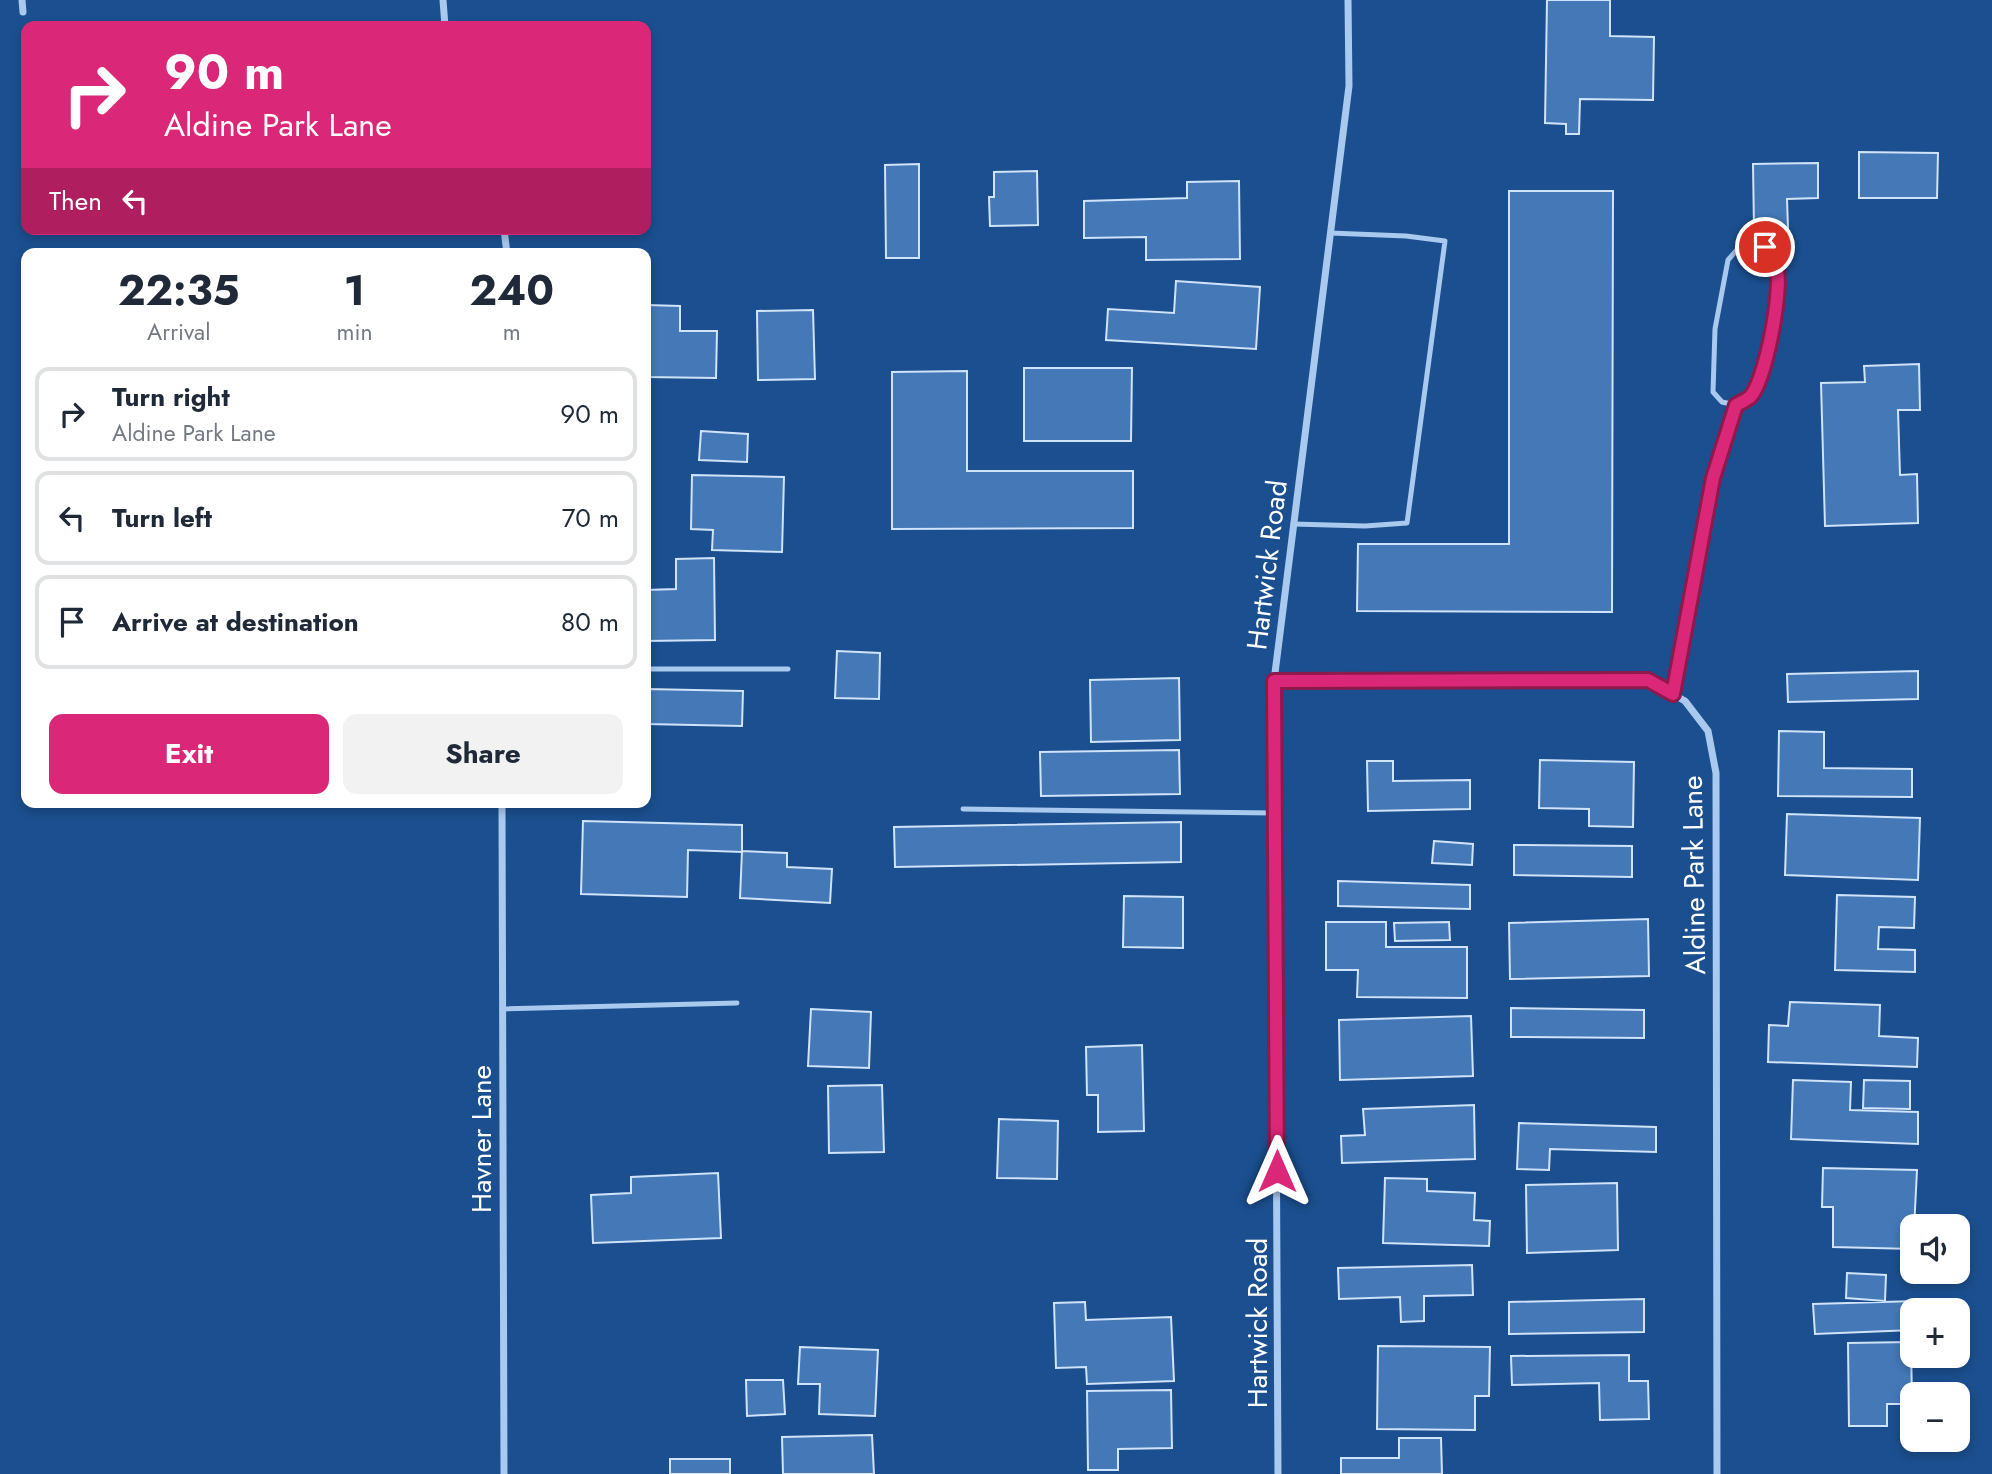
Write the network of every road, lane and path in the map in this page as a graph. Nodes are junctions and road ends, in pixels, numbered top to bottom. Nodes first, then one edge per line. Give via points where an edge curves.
1 (22, 0) edge
2 (443, 0) edge
3 (1348, 0) edge
4 (23, 12) dead end
5 (444, 21) edge
6 (1330, 233) junction
7 (1736, 405) junction
8 (1293, 524) junction
9 (651, 669) edge
10 (788, 669) dead end
11 (1274, 681) junction
12 (1673, 694) junction
13 (502, 808) edge
14 (963, 809) dead end
15 (1275, 813) junction
16 (737, 1003) dead end
17 (502, 1009) junction
18 (504, 1474) edge
19 (1279, 1474) edge
20 (1717, 1474) edge

1 - 4 street
2 - 5 street
3 - 6 street, Hartwick Road via 1349,86
6 - 8 street, Hartwick Road
6 - 8 lane via 1445,241 1407,523
7 - 7 lane via 1751,397 1773,331 1777,303 1777,271 1765,247 1742,244 1728,260 1715,330 1713,392 1722,402
7 - 12 lane via 1713,478
8 - 11 street, Hartwick Road
9 - 10 lane
11 - 12 street, Aldine Park Lane via 1648,680
11 - 15 street, Hartwick Road
12 - 20 street, Aldine Park Lane via 1685,701 1708,731 1716,773
13 - 17 street, Havner Lane
14 - 15 lane
15 - 19 street, Hartwick Road
16 - 17 lane
17 - 18 street, Havner Lane

